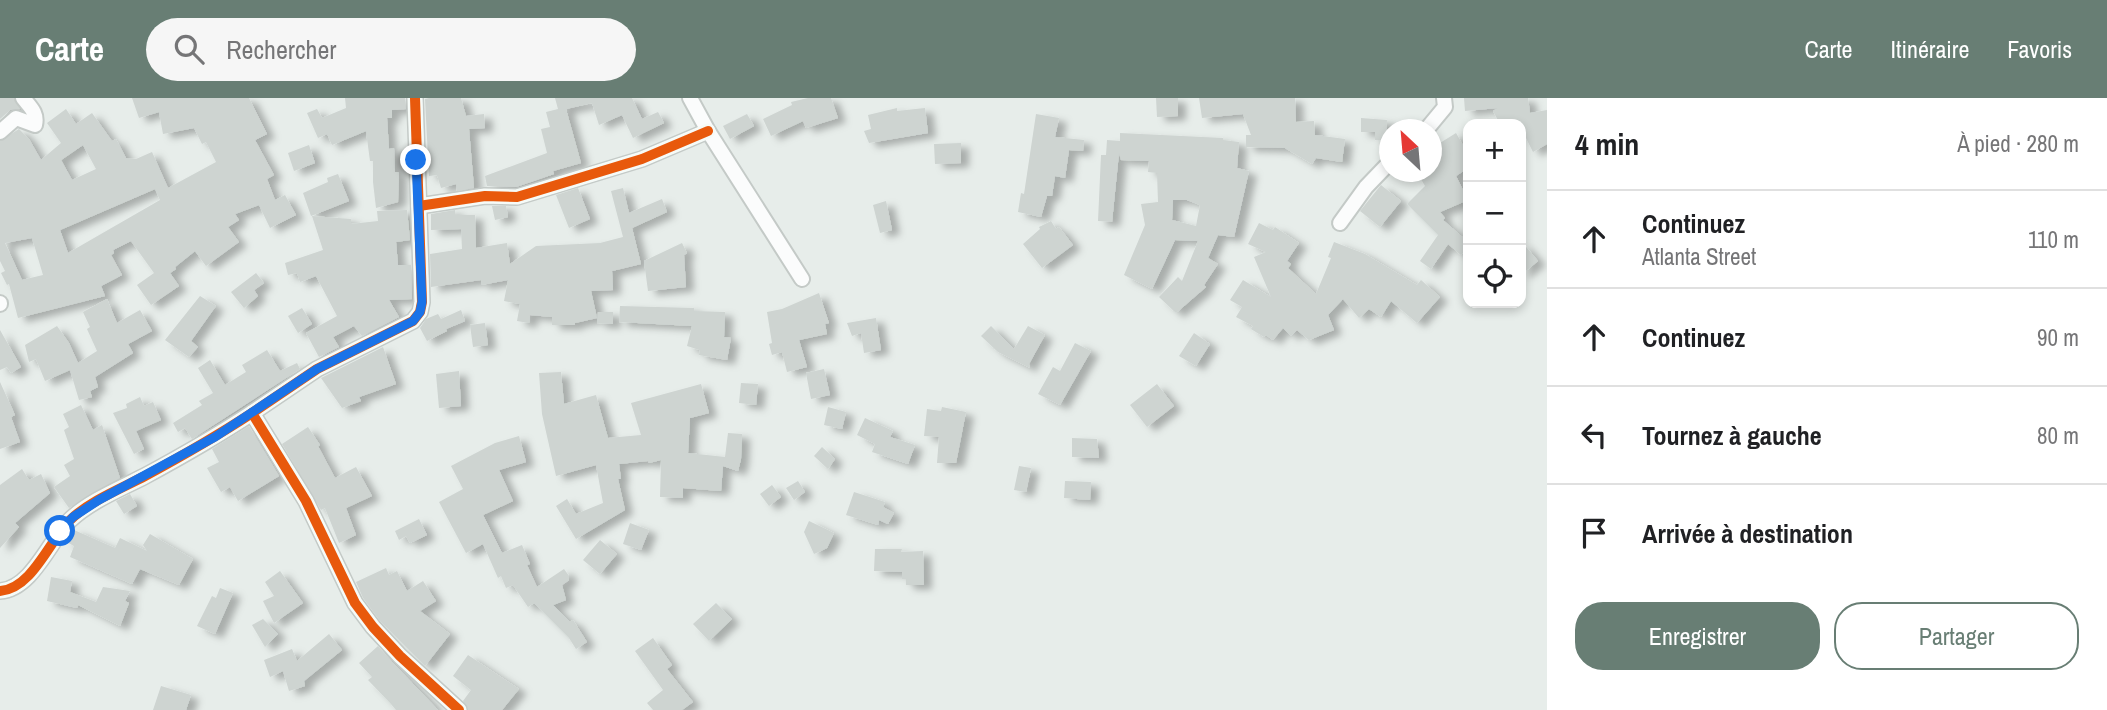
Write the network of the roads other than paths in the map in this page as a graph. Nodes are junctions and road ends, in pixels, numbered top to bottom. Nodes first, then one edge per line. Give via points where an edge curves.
1 (23, 98) edge
2 (415, 98) edge
3 (690, 98) edge
4 (1444, 98) edge
5 (1435, 119) edge
6 (708, 131) junction
7 (0, 132) edge
8 (1379, 173) edge
9 (419, 206) junction
10 (1340, 223) dead end
11 (802, 279) dead end
12 (252, 413) junction
13 (0, 591) edge
14 (459, 710) edge

1 - 7 street via 35,113 35,125 16,118
2 - 9 street
3 - 6 street
4 - 5 street via 1445,107
6 - 9 street via 642,159 517,197 485,196
6 - 11 street
8 - 10 street
9 - 12 street via 422,302 413,321 317,369
12 - 13 street via 73,517 23,582
12 - 14 street via 306,501 355,603 400,656

